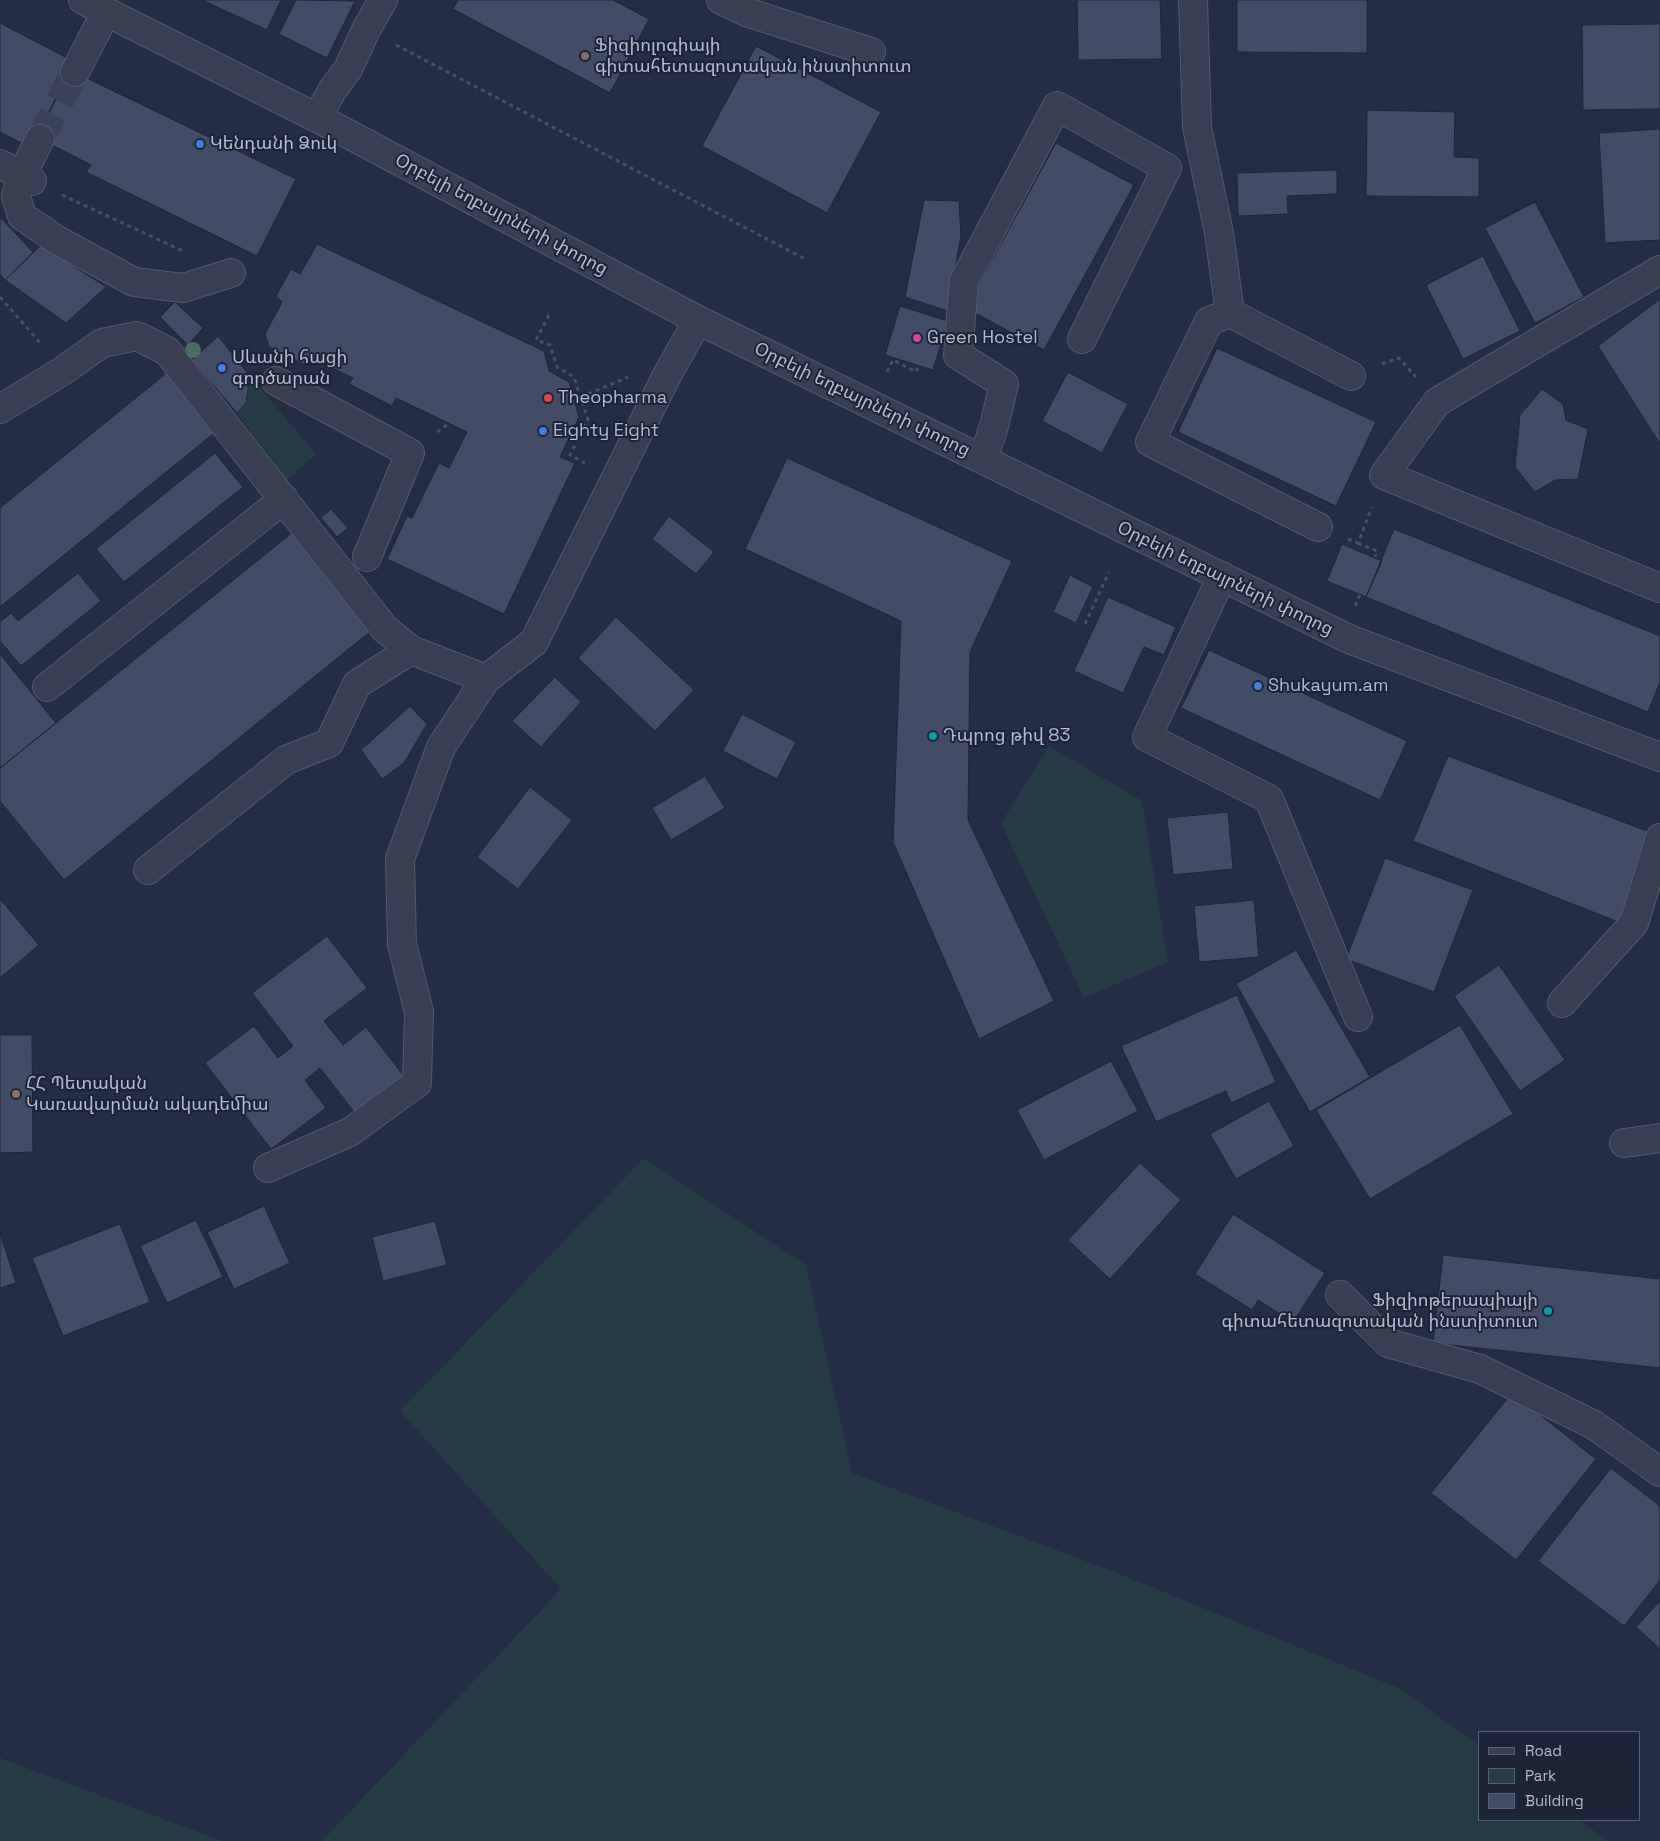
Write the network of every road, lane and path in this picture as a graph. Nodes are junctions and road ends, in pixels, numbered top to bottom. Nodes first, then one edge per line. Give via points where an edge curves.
1 (383, 0) edge
2 (722, 0) edge
3 (1194, 0) edge
4 (107, 7) edge
5 (366, 30) junction
6 (871, 52) dead end
7 (75, 72) tunnel mouth
8 (317, 118) junction
9 (40, 139) tunnel mouth
10 (18, 173) edge
11 (56, 192) dead end
12 (807, 260) dead end
13 (1660, 270) edge
14 (231, 273) joint
15 (0, 297) edge
16 (1230, 313) junction
17 (549, 315) dead end
18 (698, 320) junction
19 (1082, 339) dead end
20 (919, 366) dead end
21 (64, 370) junction
22 (887, 372) dead end
23 (634, 374) dead end
24 (1350, 376) dead end
25 (276, 381) dead end
26 (581, 397) junction
27 (0, 409) edge
28 (983, 459) junction
29 (584, 472) dead end
30 (1384, 475) junction
31 (284, 499) junction
32 (1318, 527) joint
33 (1358, 543) junction
34 (367, 558) dead end
35 (1375, 558) dead end
36 (1109, 572) dead end
37 (1222, 576) junction
38 (1660, 588) edge
39 (1360, 595) dead end
40 (1354, 609) dead end
41 (1085, 624) dead end
42 (411, 650) junction
43 (486, 679) junction
44 (46, 687) dead end
45 (1660, 757) edge
46 (1660, 838) edge
47 (148, 870) dead end
48 (1562, 1003) dead end
49 (1358, 1017) dead end
50 (1660, 1138) edge
51 (1624, 1143) dead end
52 (268, 1168) dead end
53 (1340, 1295) dead end
54 (1660, 1472) edge

1 - 5 street
2 - 6 street via 746,12
3 - 16 street via 1196,127 1219,233
4 - 7 street
4 - 8 street, Օրբելի եղբայրների փողոց
5 - 8 street via 348,69
5 - 12 path
8 - 18 street, Օրբելի եղբայրների փողոց
9 - 10 street
10 - 14 street via 16,196 22,216 57,240 134,282 183,288
11 - 14 path
13 - 30 street via 1437,402
15 - 21 path
16 - 24 street
16 - 32 street via 1209,321 1150,442
17 - 26 path via 536,340 550,345 557,367 574,377
18 - 28 street, Օրբելի եղբայրների փողոց
18 - 43 street via 534,642
19 - 28 street via 1167,168 1056,106 964,281 958,355 1004,384
20 - 22 path via 916,372 893,360
21 - 27 street
21 - 31 street via 102,343 137,336 167,351
23 - 26 path
25 - 34 street via 410,453
26 - 29 path via 588,420 570,454 585,462
28 - 37 street, Օրբելի եղբայրների փողոց
30 - 33 path
30 - 38 street
31 - 42 street via 385,629
31 - 44 street
32 - 33 path
33 - 35 path via 1377,550
36 - 41 path
37 - 45 street, Օրբելի եղբայրների փողոց via 1349,639
37 - 49 street via 1147,737 1269,799
39 - 40 path
42 - 43 street
42 - 47 street via 357,684 329,743 286,760
43 - 52 street via 441,747 400,859 402,944 419,1012 417,1083 350,1132
46 - 48 street via 1634,923
50 - 51 street
53 - 54 street via 1388,1343 1480,1368 1594,1425

